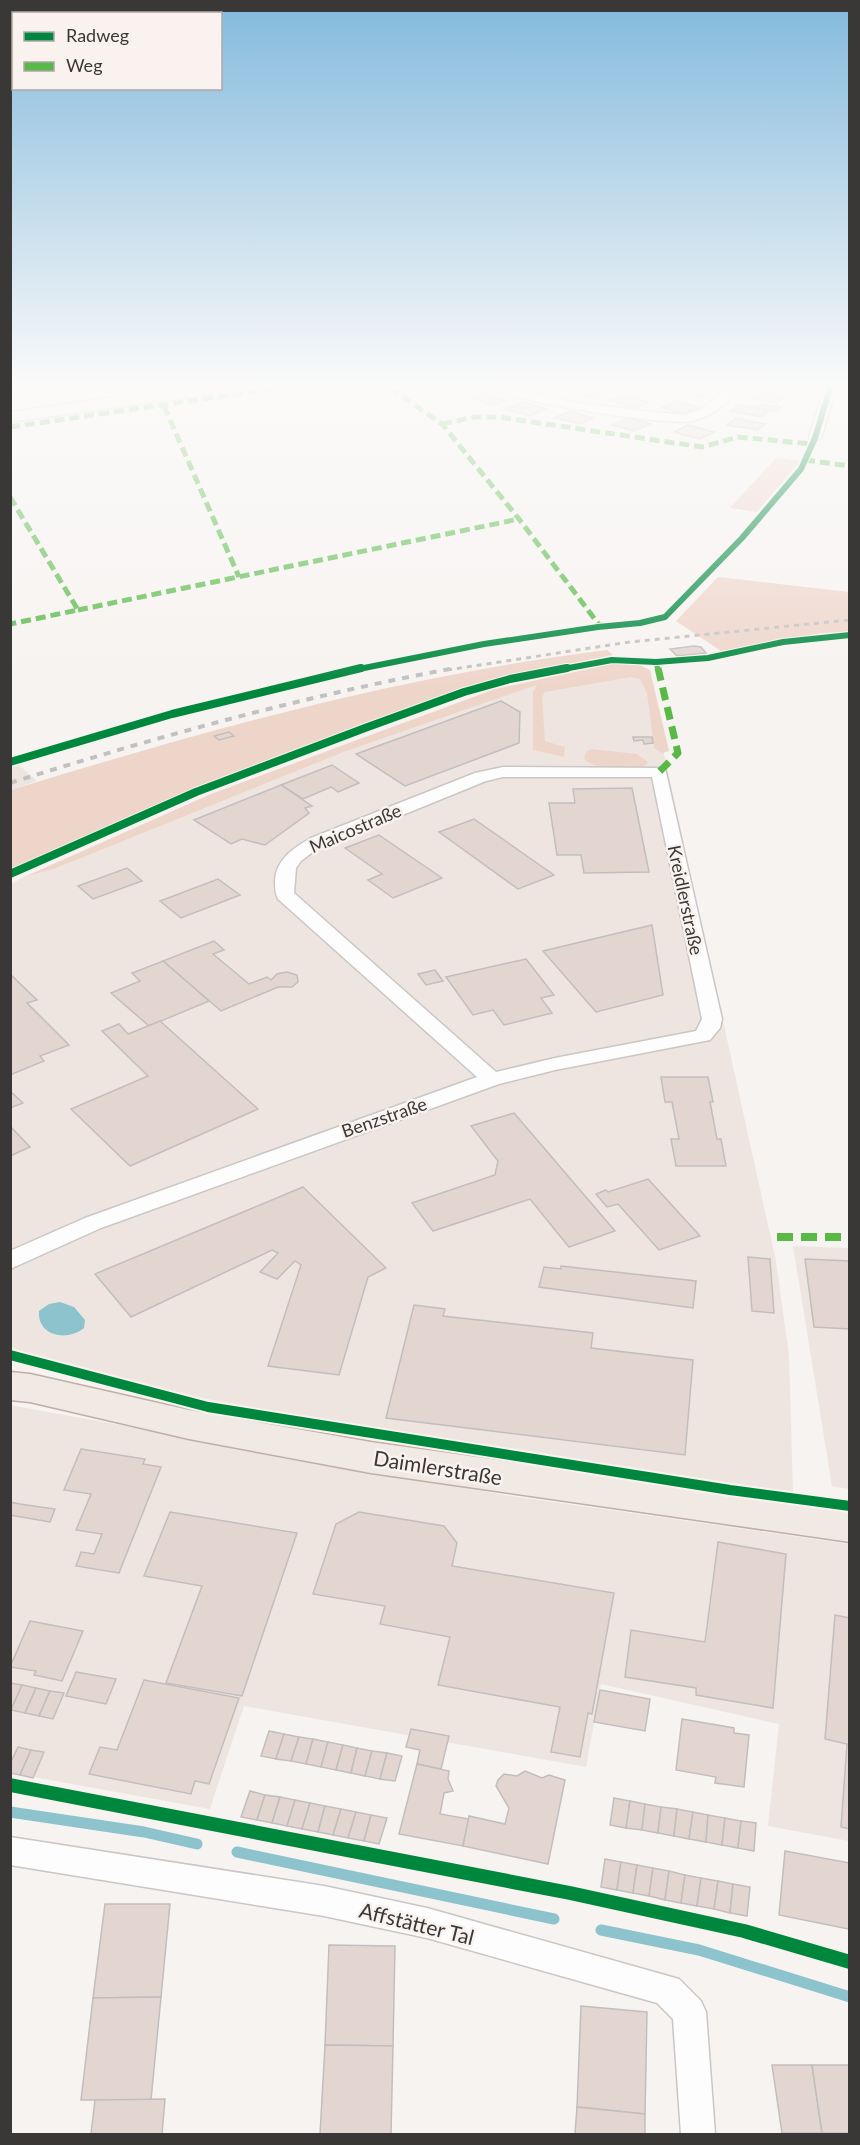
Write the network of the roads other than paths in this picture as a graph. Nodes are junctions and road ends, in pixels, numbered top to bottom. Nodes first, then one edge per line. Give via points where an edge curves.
1 (658, 772) joint
2 (710, 1028) joint
3 (492, 1079) junction
4 (65, 1236) junction
5 (10, 1261) edge
6 (10, 1272) edge
7 (17, 1384) edge
8 (849, 1526) edge
9 (10, 1851) edge
10 (698, 2134) edge

1 - 2 street, Kreidlerstraße via 712,1019
1 - 3 street, Maicostraße via 503,772 481,777 317,842 288,862 283,879 285,895
2 - 3 street, Benzstraße via 703,1036
3 - 4 street, Benzstraße
4 - 5 street, Benzstraße
4 - 6 street, Benzstraße
7 - 8 main road, Daimlerstraße via 212,1429 342,1452
9 - 10 street, Affstätter Tal via 324,1900 427,1923 667,1990 689,2012

